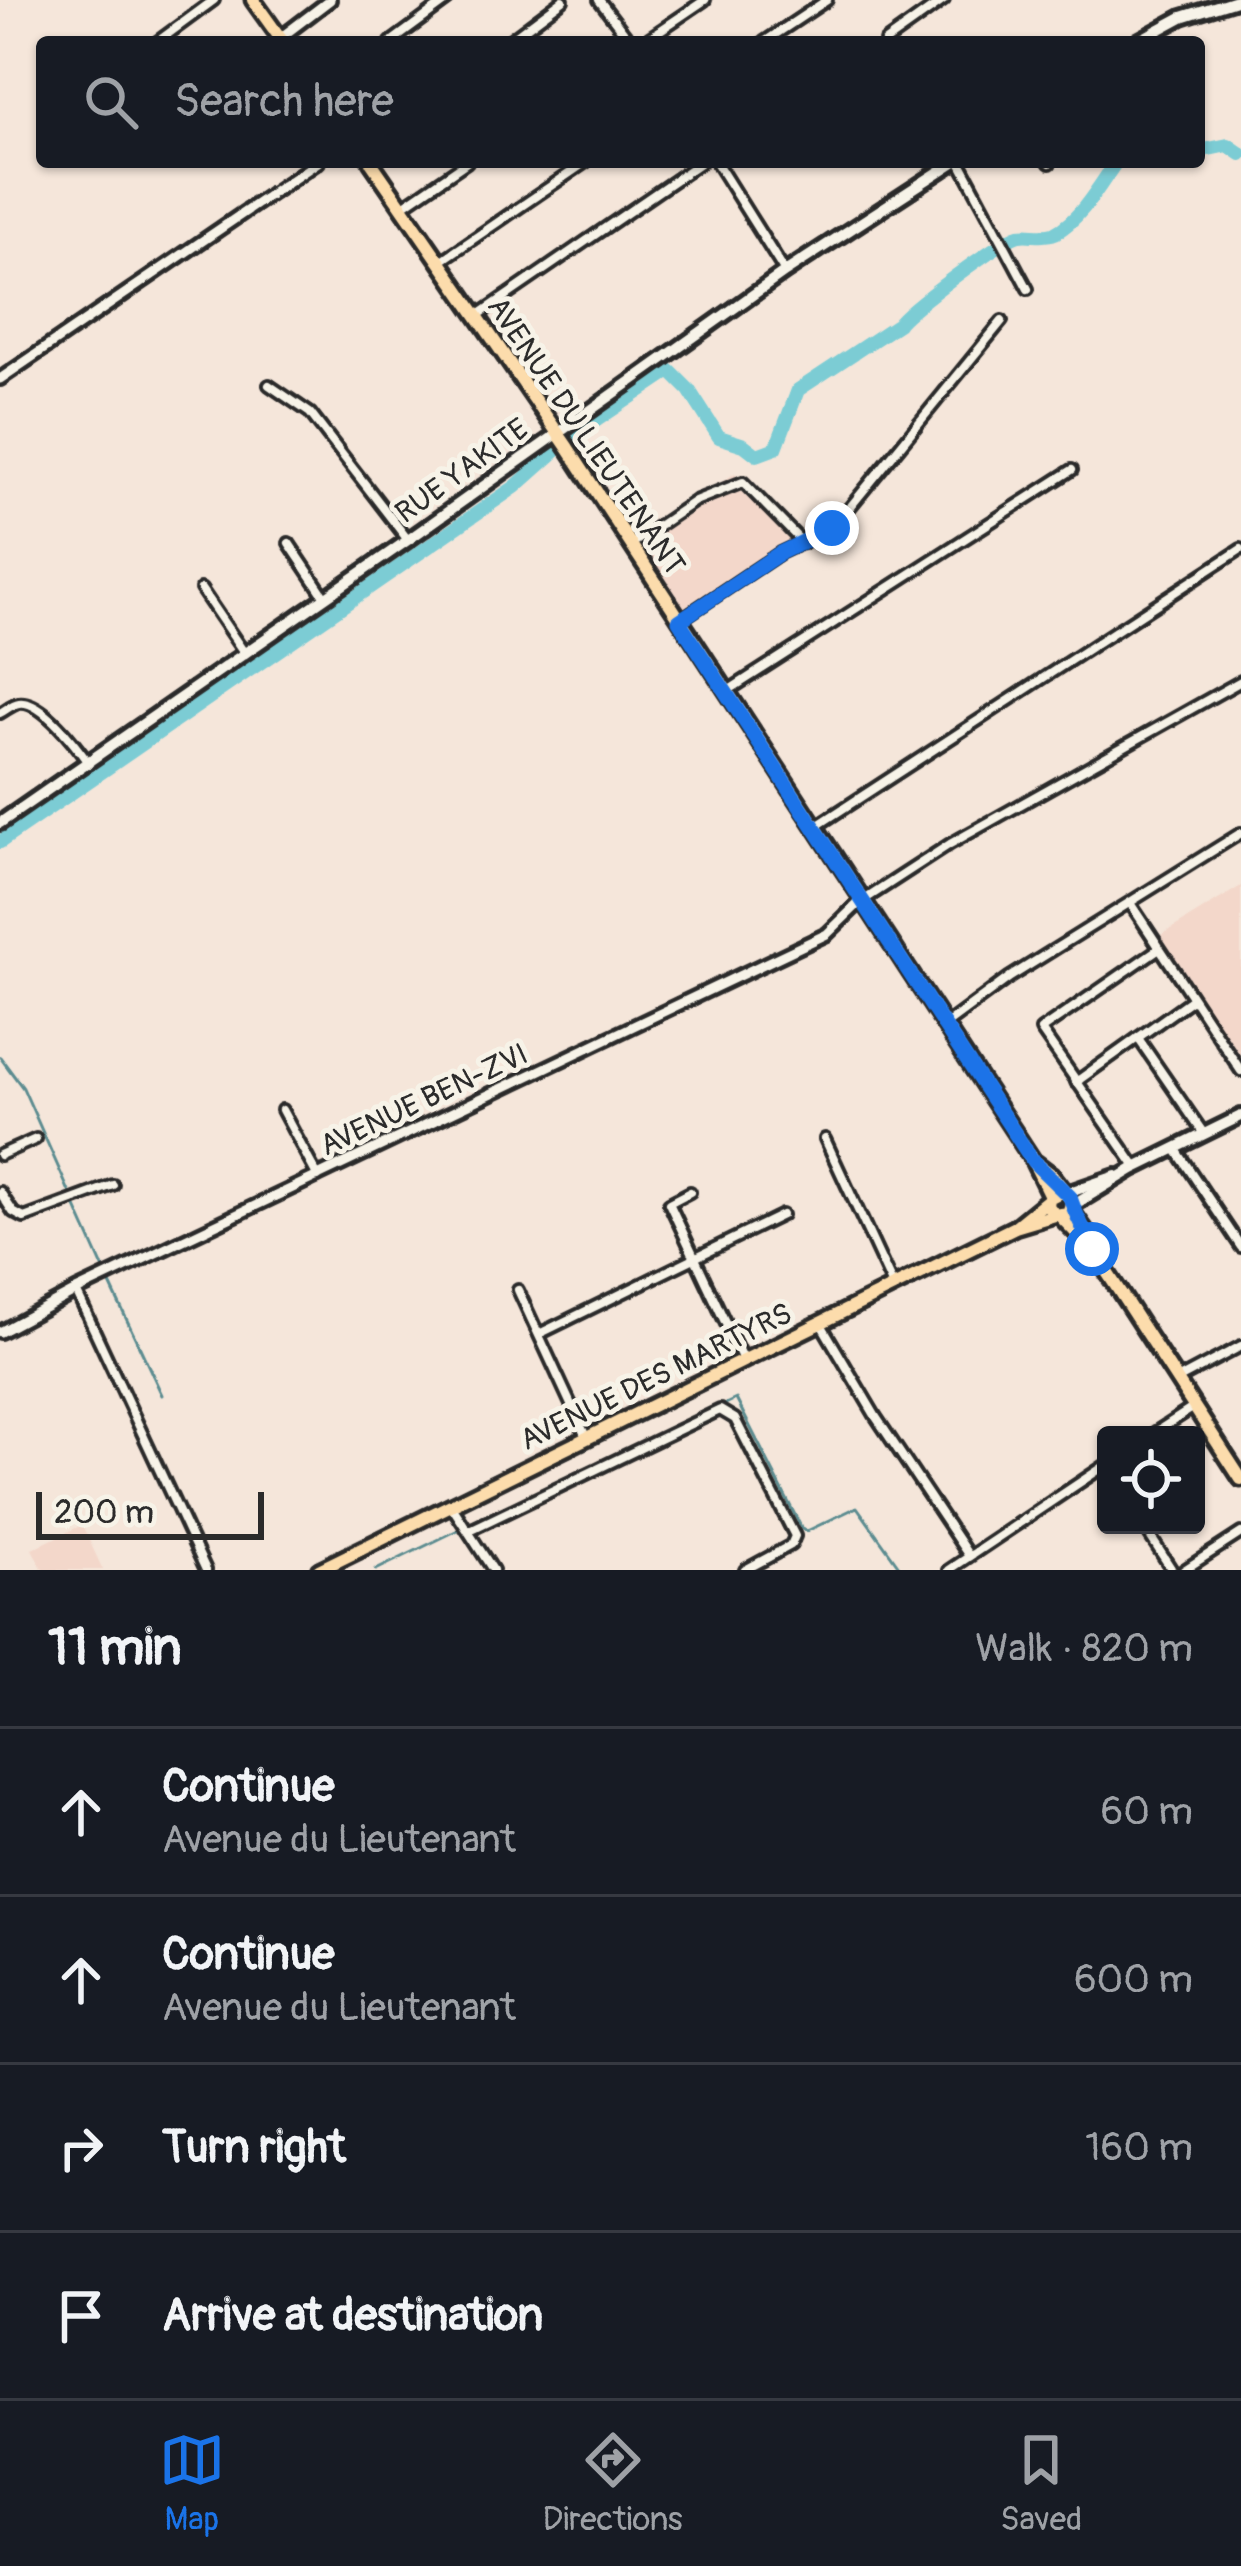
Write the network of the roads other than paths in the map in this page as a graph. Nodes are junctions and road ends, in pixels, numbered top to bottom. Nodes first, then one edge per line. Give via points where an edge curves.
1 (214, 0) edge
2 (253, 0) edge
3 (330, 0) edge
4 (448, 0) edge
5 (563, 0) edge
6 (599, 0) edge
7 (704, 0) edge
8 (827, 0) edge
9 (944, 0) edge
10 (1236, 0) edge
11 (165, 36) edge
12 (278, 36) edge
13 (286, 36) edge
14 (399, 36) edge
15 (515, 36) edge
16 (626, 36) edge
17 (652, 36) edge
18 (773, 36) edge
19 (893, 36) edge
20 (1147, 36) edge
21 (309, 168) edge
22 (375, 168) edge
23 (458, 168) edge
24 (577, 168) edge
25 (692, 168) edge
26 (720, 168) edge
27 (948, 168) edge
28 (961, 168) edge
29 (403, 206) junction
30 (441, 261) junction
31 (785, 272) junction
32 (1028, 289) dead end
33 (477, 316) junction
34 (1002, 321) dead end
35 (0, 379) edge
36 (268, 385) dead end
37 (561, 439) junction
38 (1072, 470) dead end
39 (408, 540) junction
40 (289, 543) dead end
41 (803, 543) junction
42 (630, 545) junction
43 (1241, 549) edge
44 (201, 589) dead end
45 (325, 597) junction
46 (679, 621) junction
47 (245, 654) junction
48 (1241, 681) edge
49 (725, 693) junction
50 (0, 713) edge
51 (89, 764) junction
52 (0, 823) edge
53 (814, 828) junction
54 (1241, 833) edge
55 (862, 901) junction
56 (1130, 903) junction
57 (1158, 949) junction
58 (1192, 1000) junction
59 (945, 1025) junction
60 (1138, 1038) junction
61 (1241, 1071) edge
62 (1076, 1082) junction
63 (282, 1110) dead end
64 (1241, 1116) edge
65 (1204, 1134) junction
66 (36, 1139) dead end
67 (825, 1139) dead end
68 (1175, 1148) junction
69 (0, 1155) edge
70 (1131, 1170) junction
71 (318, 1177) junction
72 (113, 1185) dead end
73 (0, 1192) edge
74 (690, 1192) dead end
75 (1061, 1203) junction
76 (782, 1215) dead end
77 (1241, 1247) edge
78 (693, 1256) junction
79 (894, 1288) junction
80 (518, 1290) dead end
81 (76, 1291) junction
82 (820, 1322) junction
83 (0, 1332) edge
84 (539, 1334) junction
85 (1241, 1346) edge
86 (743, 1360) junction
87 (1176, 1381) junction
88 (1194, 1407) junction
89 (1165, 1426) edge
90 (587, 1438) junction
91 (1097, 1473) edge
92 (1241, 1479) edge
93 (452, 1505) junction
94 (467, 1531) junction
95 (1241, 1533) edge
96 (1149, 1534) edge
97 (969, 1556) junction
98 (206, 1570) edge
99 (319, 1570) edge
100 (493, 1570) edge
101 (745, 1570) edge
102 (949, 1570) edge
103 (1172, 1570) edge
104 (1184, 1570) edge

1 - 11 street
2 - 12 main road
3 - 13 street
4 - 14 street
5 - 15 street
6 - 16 street
7 - 17 street
8 - 18 street
9 - 19 street
10 - 20 main road
21 - 35 street
22 - 29 main road, AVENUE DU LIEUTENANT
23 - 29 street
24 - 30 street
25 - 33 street
26 - 31 street
27 - 31 main road, RUE YAKITE
28 - 32 street
29 - 30 main road, AVENUE DU LIEUTENANT
30 - 33 main road, AVENUE DU LIEUTENANT
31 - 37 main road, RUE YAKITE
33 - 37 main road, AVENUE DU LIEUTENANT
34 - 41 street via 832,528
36 - 39 street via 310,413
37 - 39 main road, RUE YAKITE
37 - 42 main road, AVENUE DU LIEUTENANT
38 - 49 street
39 - 45 main road, RUE YAKITE
40 - 45 street
41 - 42 street via 742,482 695,501
41 - 46 street
42 - 46 main road, AVENUE DU LIEUTENANT
43 - 53 street
44 - 47 street
45 - 47 main road, RUE YAKITE
46 - 49 main road, AVENUE DU LIEUTENANT
47 - 51 main road, RUE YAKITE
48 - 55 street
49 - 53 main road, AVENUE DU LIEUTENANT
50 - 51 street via 27,705 67,733
51 - 52 main road, RUE YAKITE
53 - 55 main road, AVENUE DU LIEUTENANT
54 - 56 street
55 - 59 main road, AVENUE DU LIEUTENANT
55 - 71 street, AVENUE BEN-ZVI via 827,934
56 - 57 street
56 - 59 street
57 - 58 street
57 - 62 street via 1044,1025 1042,1036
58 - 60 street
58 - 61 street
59 - 75 main road, AVENUE DU LIEUTENANT via 1033,1161 1052,1174
60 - 62 street
60 - 65 street
62 - 70 street
63 - 71 street
64 - 65 main road, AVENUE DES MARTYRS
65 - 68 main road, AVENUE DES MARTYRS
66 - 69 street
67 - 79 street
68 - 70 main road, AVENUE DES MARTYRS
68 - 77 street
70 - 75 main road, AVENUE DES MARTYRS
71 - 81 street, AVENUE BEN-ZVI
72 - 73 street via 25,1218
74 - 78 street via 669,1203
75 - 79 main road, AVENUE DES MARTYRS
75 - 87 main road, AVENUE DU LIEUTENANT
76 - 78 street
78 - 84 street
78 - 86 street
79 - 82 main road, AVENUE DES MARTYRS
80 - 84 street
81 - 83 street, AVENUE BEN-ZVI
81 - 98 street
82 - 86 main road, AVENUE DES MARTYRS
82 - 97 street
84 - 90 street
85 - 87 street
86 - 90 main road, AVENUE DES MARTYRS
87 - 88 main road, AVENUE DU LIEUTENANT
88 - 89 street
88 - 92 main road, AVENUE DU LIEUTENANT
90 - 93 main road, AVENUE DES MARTYRS
91 - 97 street
93 - 94 street
93 - 99 main road, AVENUE DES MARTYRS
94 - 100 street
94 - 101 street via 720,1410 759,1462 795,1536
95 - 104 street
96 - 103 street
97 - 102 street

